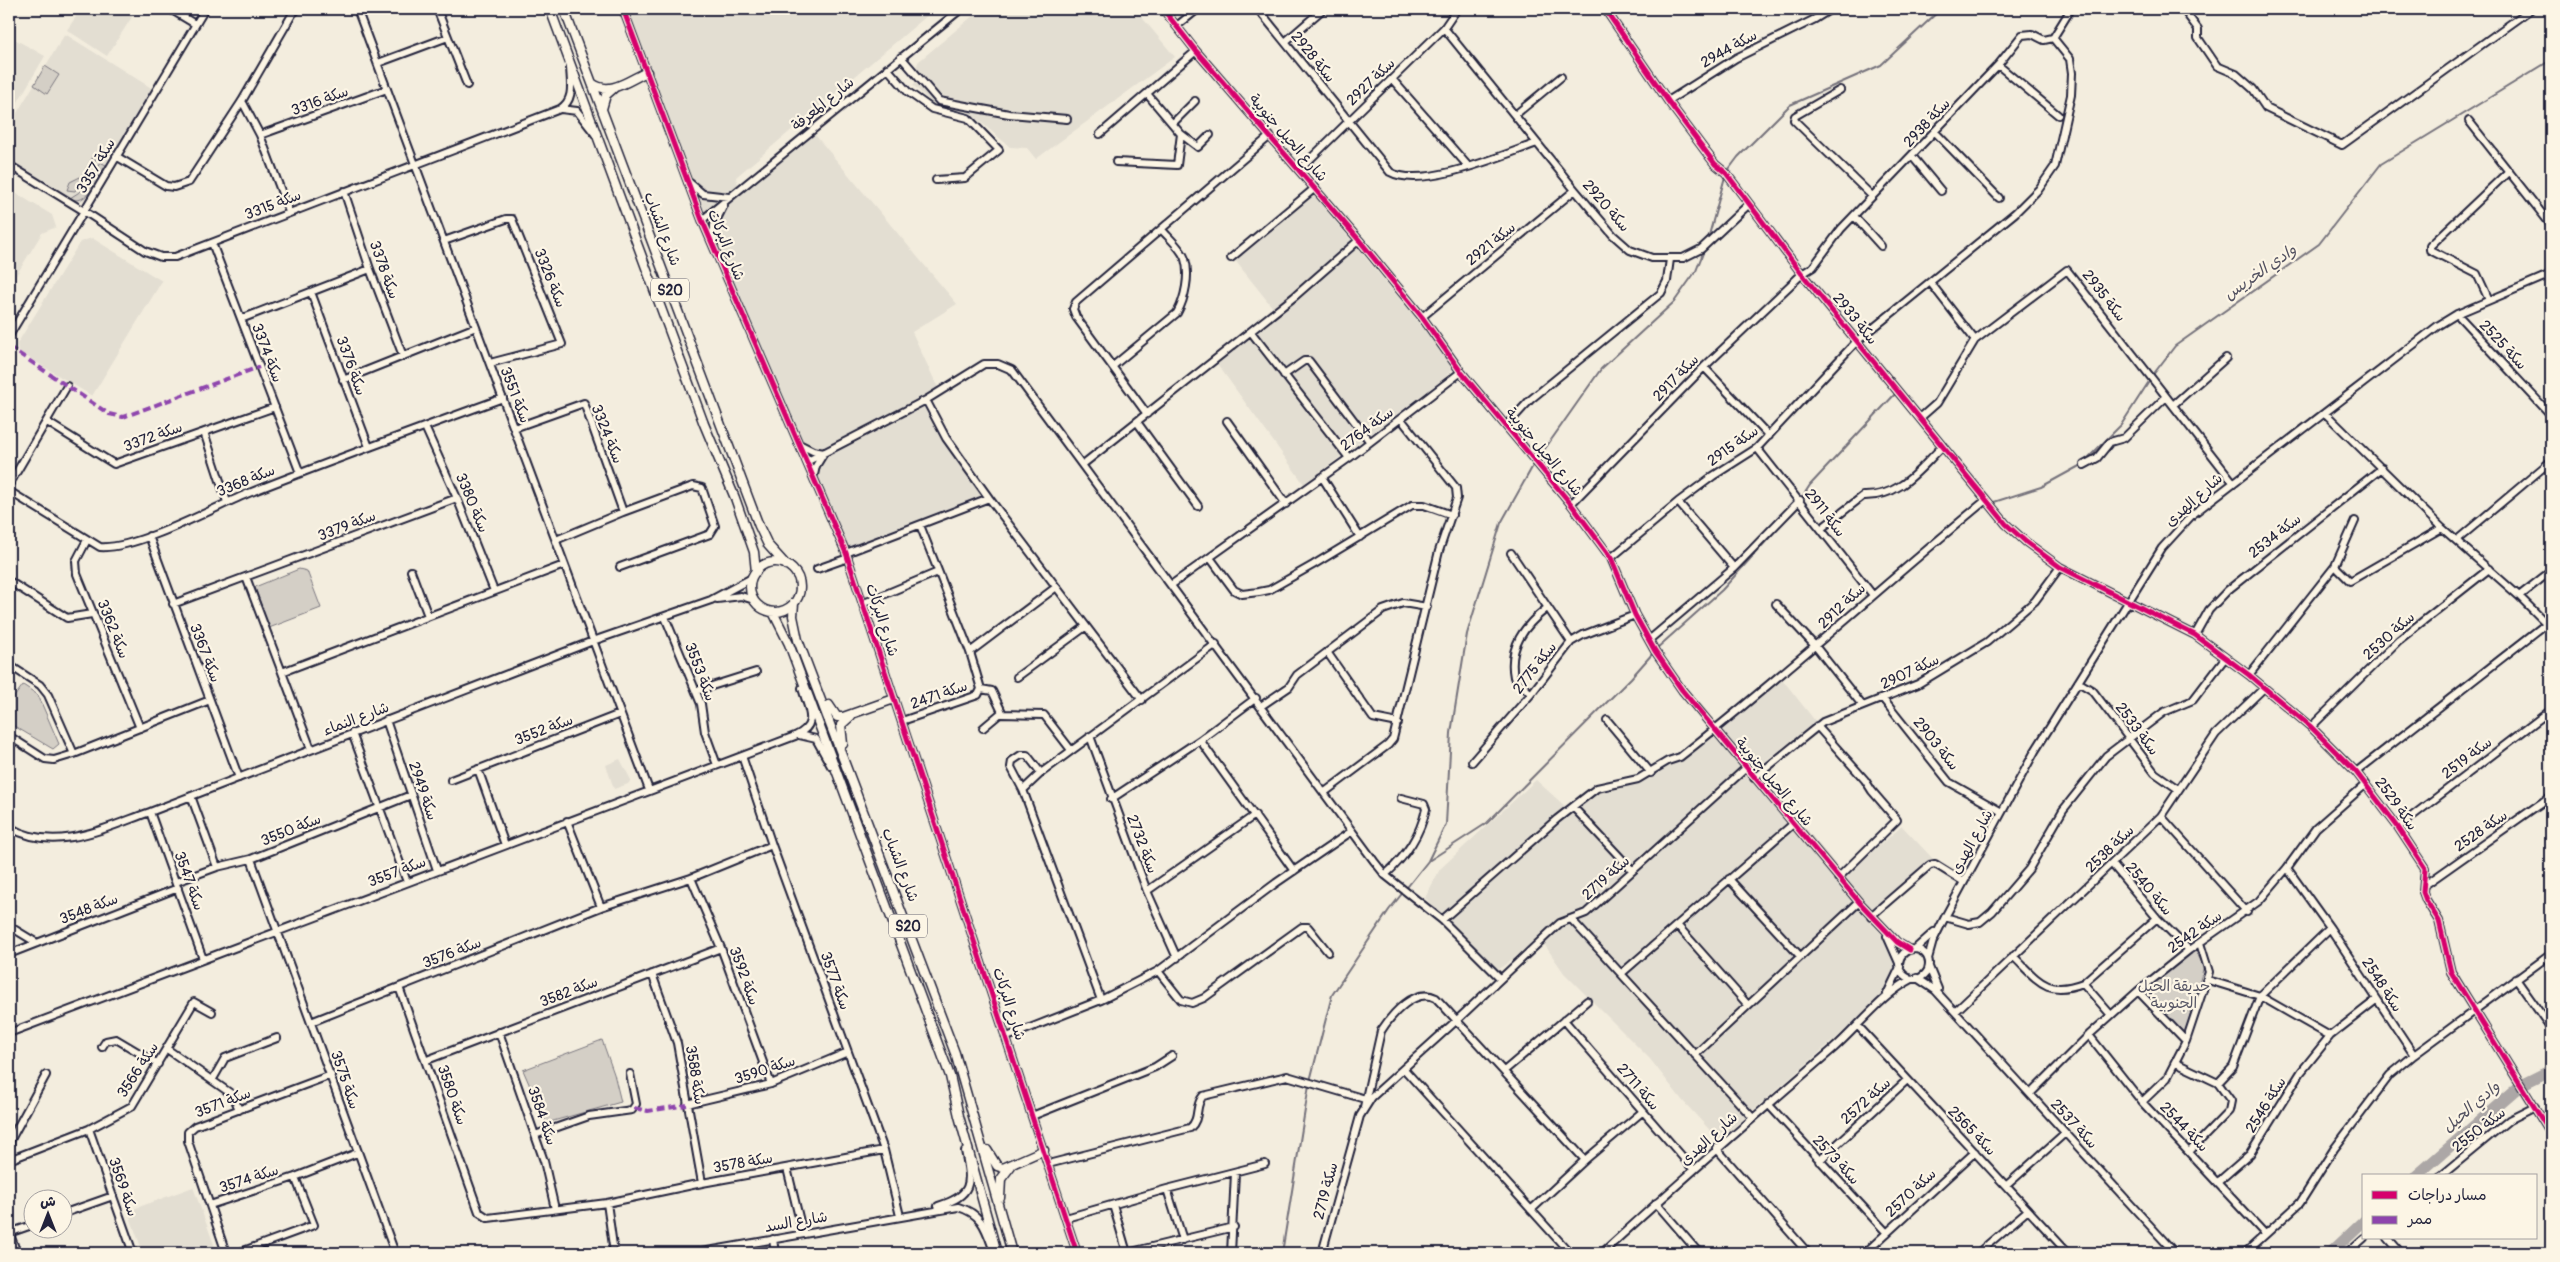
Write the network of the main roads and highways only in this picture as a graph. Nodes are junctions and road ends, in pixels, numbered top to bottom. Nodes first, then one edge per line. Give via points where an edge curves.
1 (550, 9) edge
2 (564, 9) edge
3 (647, 72) road end
4 (592, 83) junction
5 (614, 88) junction
6 (602, 109) junction
7 (786, 565) junction
8 (754, 575) junction
9 (794, 604) junction
10 (773, 612) junction
11 (808, 663) junction
12 (894, 699) road end
13 (859, 711) junction
14 (855, 785) junction
15 (976, 1125) junction
16 (1044, 1150) road end
17 (1017, 1161) junction
18 (1003, 1220) junction
19 (996, 1253) edge
20 (1012, 1253) edge

1 - 8 main road, شارع الشباب / S20 via 704,424 735,498 754,552
2 - 4 main road, شارع الشباب / S20
3 - 5 main road
4 - 5 main road via 604,89
4 - 6 main road, شارع الشباب / S20
5 - 6 main road via 606,95
6 - 7 main road, شارع الشباب / S20 via 759,526 768,545
7 - 8 main road via 773,563 761,567
7 - 9 main road, S20 via 797,575 800,584
8 - 10 main road, S20 via 751,590 754,600
9 - 10 main road via 788,609
9 - 11 main road, شارع الشباب / S20 via 796,631
10 - 19 main road, شارع الشباب / S20 via 795,660 947,1067
11 - 13 main road via 837,717
11 - 14 main road, شارع الشباب / S20
12 - 13 main road
13 - 14 main road via 845,720 840,729
14 - 15 main road, شارع الشباب / S20 via 955,1053
15 - 17 main road via 997,1166 1003,1168
15 - 18 main road, شارع الشباب / S20
16 - 17 main road
17 - 18 main road via 1000,1179
18 - 20 main road, شارع الشباب / S20

